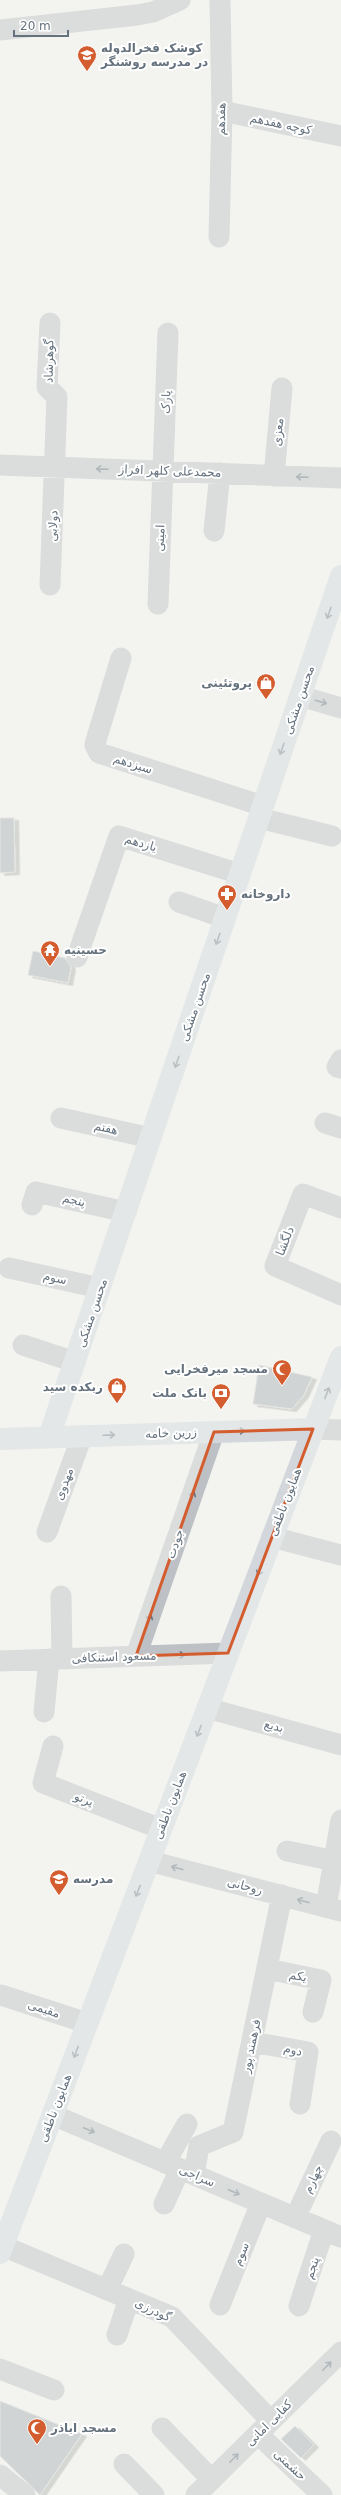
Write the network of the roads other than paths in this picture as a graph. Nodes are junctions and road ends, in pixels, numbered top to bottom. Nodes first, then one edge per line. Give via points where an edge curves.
1 (180, 0) edge
2 (220, 0) edge
3 (0, 30) edge
4 (222, 111) junction
5 (341, 136) edge
6 (218, 237) dead end
7 (50, 323) dead end
8 (168, 333) dead end
9 (282, 388) dead end
10 (0, 465) edge
11 (55, 467) junction
12 (163, 471) junction
13 (220, 473) junction
14 (274, 476) junction
15 (341, 478) edge
16 (214, 531) dead end
17 (341, 576) edge
18 (50, 585) dead end
19 (158, 604) dead end
20 (121, 658) dead end
21 (300, 696) junction
22 (341, 708) edge
23 (261, 812) junction
24 (332, 836) dead end
25 (240, 874) junction
26 (179, 902) dead end
27 (226, 918) junction
28 (77, 957) dead end
29 (60, 1118) dead end
30 (151, 1138) junction
31 (32, 1205) dead end
32 (341, 1208) edge
33 (126, 1212) junction
34 (9, 1268) dead end
35 (100, 1288) junction
36 (341, 1295) edge
37 (23, 1346) dead end
38 (341, 1357) edge
39 (75, 1362) junction
40 (313, 1429) junction
41 (341, 1430) edge
42 (214, 1432) junction
43 (82, 1436) junction
44 (50, 1437) junction
45 (0, 1439) edge
46 (47, 1532) dead end
47 (272, 1537) junction
48 (341, 1555) edge
49 (61, 1596) dead end
50 (228, 1653) junction
51 (136, 1656) junction
52 (55, 1659) junction
53 (0, 1661) edge
54 (207, 1708) junction
55 (44, 1712) dead end
56 (341, 1745) edge
57 (53, 1746) dead end
58 (341, 1820) edge
59 (161, 1829) junction
60 (287, 1851) dead end
61 (149, 1861) junction
62 (335, 1861) junction
63 (282, 1896) junction
64 (333, 1909) edge
65 (267, 1969) junction
66 (1, 1996) edge
67 (313, 2012) dead end
68 (87, 2024) junction
69 (252, 2042) junction
70 (300, 2104) dead end
71 (53, 2115) junction
72 (187, 2124) dead end
73 (331, 2141) dead end
74 (180, 2169) junction
75 (164, 2204) dead end
76 (261, 2204) junction
77 (295, 2218) junction
78 (333, 2234) edge
79 (1, 2250) edge
80 (124, 2254) dead end
81 (107, 2290) junction
82 (129, 2299) junction
83 (220, 2305) dead end
84 (299, 2306) dead end
85 (117, 2335) dead end
86 (341, 2352) edge
87 (0, 2369) edge
88 (54, 2390) dead end
89 (162, 2428) dead end
90 (264, 2428) junction
91 (124, 2464) dead end
92 (0, 2475) edge
93 (201, 2491) edge
94 (25, 2495) edge
95 (154, 2495) edge
96 (322, 2495) edge

1 - 3 street via 153,12 137,15
2 - 4 street, هفدهم
4 - 5 street, کوچه هفدهم
4 - 6 street, هفدهم
7 - 11 street, گوهرشاد via 47,387 57,397
8 - 12 street, پارک
9 - 14 street, معزی
10 - 11 street, محمدعلی کلهر افراز
12 -> 11 street, محمدعلی کلهر افراز
11 - 18 street, دولابی
12 - 13 street, محمدعلی کلهر افراز
12 - 19 street, امینی
13 - 14 street, محمدعلی کلهر افراز
13 - 16 street
15 -> 14 street, محمدعلی کلهر افراز
17 -> 21 main road, محسن مشکی
20 - 23 street, سیزدهم via 95,745 99,752
21 -> 22 street
21 -> 23 main road, محسن مشکی
23 - 24 street
23 - 25 main road, محسن مشکی
25 - 27 main road, محسن مشکی
25 - 28 street, یازدهم via 119,836
26 - 27 street
27 -> 30 main road, محسن مشکی
29 - 30 street, هفتم
30 - 33 main road, محسن مشکی
31 - 33 street, پنجم via 36,1192
32 - 36 street, دلگشا via 303,1194 275,1266
33 - 35 main road, محسن مشکی
34 - 35 street, سوم
35 - 39 main road, محسن مشکی
37 - 39 street
40 -> 38 main road, همایون ناطقی
39 - 44 main road, محسن مشکی
40 - 41 street, زرین خامه
42 -> 40 main road, زرین خامه
40 - 47 main road, همایون ناطقی
43 -> 42 main road, زرین خامه
51 -> 42 street, جودت
43 - 44 main road, زرین خامه
43 - 46 street, مهدوی
44 - 45 main road, زرین خامه
47 - 48 street
47 -> 50 main road, همایون ناطقی
49 - 52 street
51 -> 50 street, مسعود استنکافی
50 - 54 main road, همایون ناطقی
51 - 52 street, مسعود استنکافی
52 - 53 street, مسعود استنکافی
52 - 55 street
54 - 56 street, بدیع
54 -> 59 main road, همایون ناطقی
57 - 59 street, پرتو via 43,1783
58 - 62 street
59 - 61 main road, همایون ناطقی
60 - 62 street
63 -> 61 street, روحانی
61 -> 68 main road, همایون ناطقی
62 - 64 street
64 -> 63 street, روحانی
63 - 65 street, فرهمند پور
65 - 67 street, یکم via 321,1980
65 - 69 street, فرهمند پور
66 - 68 street, مقیمی
68 -> 71 main road, همایون ناطقی
69 - 70 street, دوم via 308,2052
69 - 74 street, فرهمند پور via 233,2132 199,2146
71 -> 74 street, سراجی
71 - 79 main road, همایون ناطقی
72 - 74 street
73 - 77 street, چهارم
74 - 75 street
74 -> 76 street, سراجی
76 - 77 street, سراجی
76 - 83 street, سوم
77 - 78 street, سراجی
78 - 84 street, پنجم
79 - 81 street, گودرزی
80 - 81 street
81 - 82 street, گودرزی
82 - 85 street
82 - 90 street, گودرزی via 172,2317
90 -> 86 street, کفایی امانی
87 - 88 street
89 - 93 street
93 -> 90 street, کفایی امانی
90 - 96 street, حشمتی
91 - 95 street
92 - 94 street

